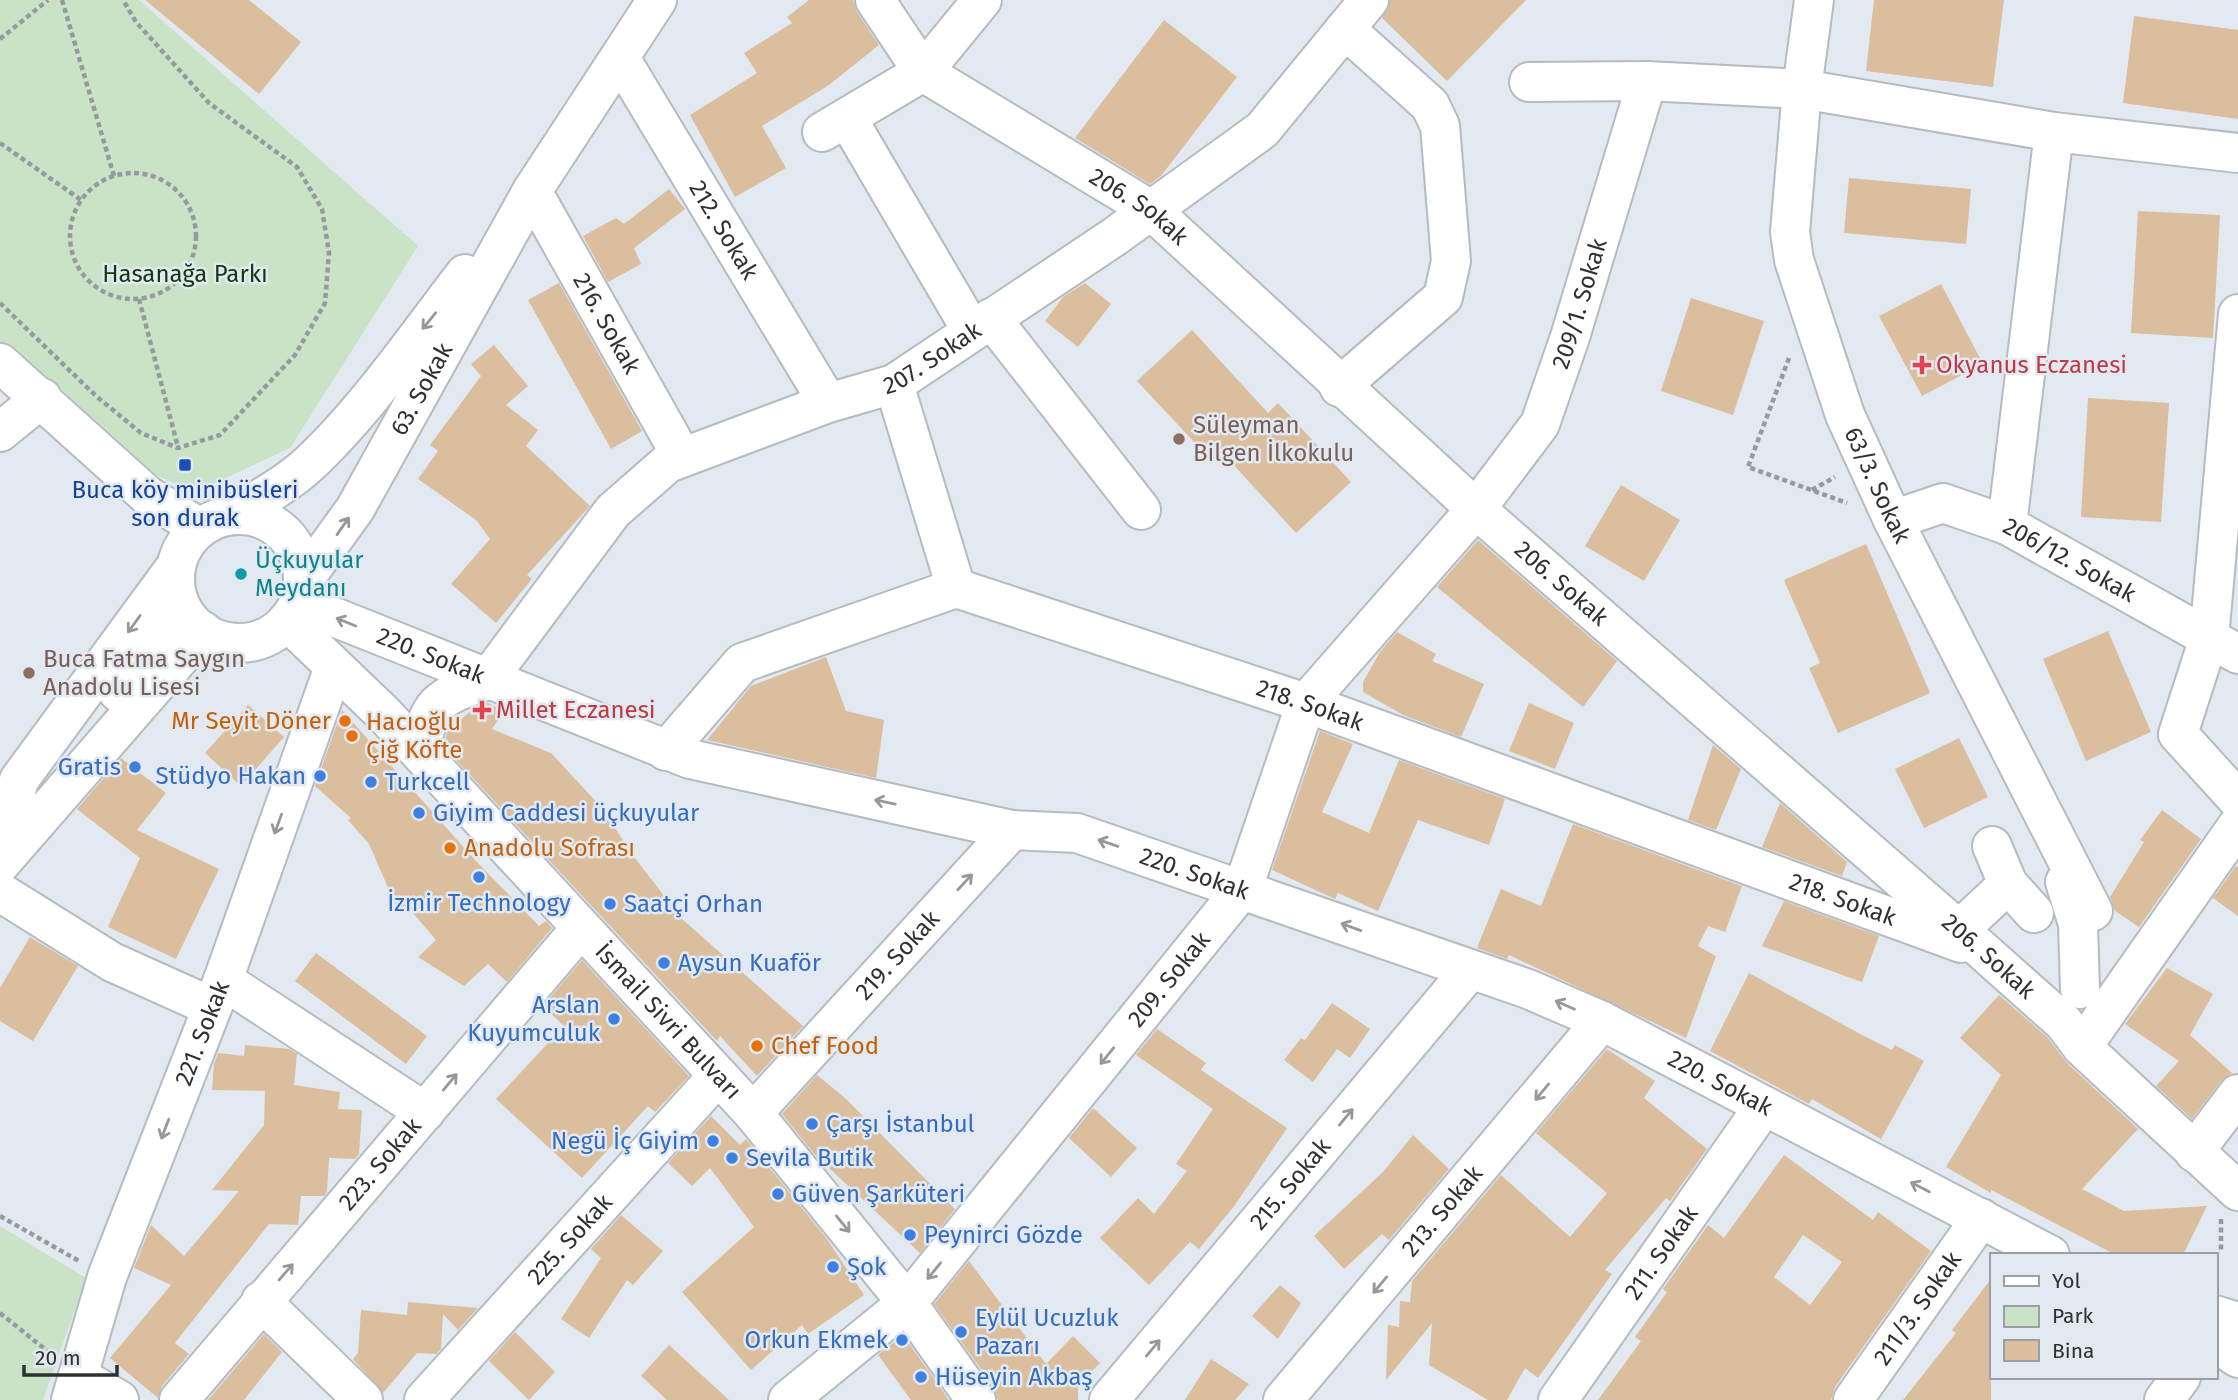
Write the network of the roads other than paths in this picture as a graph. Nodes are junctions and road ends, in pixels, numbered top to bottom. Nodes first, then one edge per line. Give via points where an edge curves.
1 (657, 0) edge
2 (875, 0) edge
3 (982, 0) edge
4 (1369, 0) edge
5 (1814, 0) edge
6 (1345, 29) junction
7 (620, 58) junction
8 (923, 72) junction
9 (1647, 81) junction
10 (1528, 82) dead end
11 (1802, 89) junction
12 (2054, 132) junction
13 (2238, 153) edge
14 (532, 191) junction
15 (1151, 211) junction
16 (2238, 314) edge
17 (981, 324) junction
18 (0, 363) edge
19 (894, 383) junction
20 (1339, 387) junction
21 (42, 398) junction
22 (828, 402) junction
23 (0, 432) edge
24 (682, 457) junction
25 (1476, 509) junction
26 (1141, 510) dead end
27 (1893, 520) junction
28 (2007, 525) junction
29 (197, 541) junction
30 (956, 588) junction
31 (296, 602) junction
32 (192, 620) junction
33 (2224, 647) edge
34 (334, 667) junction
35 (487, 680) junction
36 (1307, 703) junction
37 (666, 751) junction
38 (421, 754) junction
39 (2238, 800) edge
40 (2238, 825) edge
41 (1012, 830) junction
42 (1992, 846) dead end
43 (2065, 853) junction
44 (4, 858) edge
45 (2008, 884) junction
46 (1242, 888) junction
47 (0, 892) edge
48 (2094, 911) dead end
49 (2034, 913) dead end
50 (581, 928) junction
51 (1971, 940) junction
52 (1470, 970) junction
53 (2080, 989) dead end
54 (217, 994) junction
55 (1602, 1021) junction
56 (2082, 1047) junction
57 (717, 1077) junction
58 (2238, 1094) edge
59 (1764, 1106) junction
60 (425, 1112) junction
61 (753, 1113) junction
62 (2194, 1152) junction
63 (2238, 1191) edge
64 (1981, 1218) junction
65 (2046, 1253) edge
66 (261, 1301) junction
67 (907, 1303) junction
68 (2217, 1316) edge
69 (2238, 1322) edge
70 (2217, 1343) edge
71 (2238, 1358) edge
72 (2180, 1379) edge
73 (75, 1388) edge
74 (119, 1400) edge
75 (179, 1400) edge
76 (363, 1400) edge
77 (424, 1400) edge
78 (789, 1400) edge
79 (976, 1400) edge
80 (1109, 1400) edge
81 (1283, 1400) edge
82 (1558, 1400) edge
83 (1853, 1400) edge
84 (2164, 1400) edge

1 - 7 street, 63. Sokak
2 - 8 street, 206. Sokak
3 - 8 street
4 - 6 street, 207. Sokak
5 - 11 street, 63/3. Sokak
6 - 15 street, 207. Sokak via 1262,130
6 - 20 street via 1430,105 1440,126 1451,261 1443,297
7 - 14 street, 63. Sokak
7 - 22 street, 212. Sokak
8 - 15 street, 206. Sokak
8 - 17 street via 834,125
9 - 10 street
9 - 11 street
9 - 25 street, 209/1. Sokak via 1539,424
11 - 12 street
11 - 27 street, 63/3. Sokak via 1790,232 1794,260 1846,415
12 - 13 street
12 - 28 street
14 - 24 street, 216. Sokak
14 -> 29 street, 63. Sokak via 309,464
31 -> 14 street, 63. Sokak via 355,509
15 - 17 street, 207. Sokak
15 - 20 street, 206. Sokak
16 - 33 street
17 - 19 street, 207. Sokak
17 - 26 street
18 - 21 street
19 - 22 street, 207. Sokak
19 - 30 street
20 - 25 street, 206. Sokak
21 - 23 street
21 - 29 street
22 - 24 street, 207. Sokak
24 - 35 street, 207. Sokak via 668,463 613,511
25 - 36 street, 209. Sokak
25 - 51 street, 206. Sokak
27 - 28 street, 206/12. Sokak via 1943,503
27 - 43 street, 63/3. Sokak
28 - 33 street, 206/12. Sokak
29 - 31 street via 265,521 291,540 300,560
29 - 32 street
29 -> 44 street via 19,780
30 - 36 street, 218. Sokak
30 - 37 street via 742,663
31 - 32 street via 271,635 252,642 211,638
31 - 34 street, İsmail Sivri Bulvarı
35 -> 31 street, 220. Sokak
32 - 44 street via 41,792
33 - 39 street via 2178,734
34 - 38 street, İsmail Sivri Bulvarı
34 -> 54 street, 221. Sokak
35 - 37 street, 220. Sokak
35 - 38 street via 446,695 432,708 424,724
36 - 46 street, 209. Sokak
36 - 51 street, 218. Sokak
41 -> 37 street, 220. Sokak
38 - 50 street, İsmail Sivri Bulvarı
40 - 56 street
46 -> 41 street, 220. Sokak via 1077,833
61 -> 41 street, 219. Sokak
42 - 45 street
43 - 48 street, 63/3. Sokak
43 - 53 street, 63/3. Sokak via 2061,869 2078,924
45 - 49 street
45 - 51 street
52 -> 46 street, 220. Sokak
46 -> 67 street, 209. Sokak
47 - 54 street via 112,962
50 - 57 street, İsmail Sivri Bulvarı
60 -> 50 street, 223. Sokak
51 - 56 street, 206. Sokak via 2063,1023
55 -> 52 street, 220. Sokak
80 -> 52 street, 215. Sokak
54 - 60 street
54 -> 73 street, 221. Sokak via 107,1277
55 - 59 street, 220. Sokak
55 -> 81 street, 213. Sokak
56 - 62 street, 206. Sokak
57 - 61 street, İsmail Sivri Bulvarı
57 - 77 street, 225. Sokak
58 - 62 street
64 -> 59 street, 220. Sokak
59 - 82 street, 211. Sokak
66 -> 60 street, 223. Sokak
61 -> 67 street, İsmail Sivri Bulvarı
62 - 63 street, 206. Sokak
64 - 65 street, 220. Sokak
64 - 83 street, 211/3. Sokak
66 - 75 street, 223. Sokak
66 - 76 street
67 - 78 street, 209. Sokak
67 - 79 street, İsmail Sivri Bulvarı
68 - 69 street
70 - 71 street
72 - 84 street
73 - 74 street

